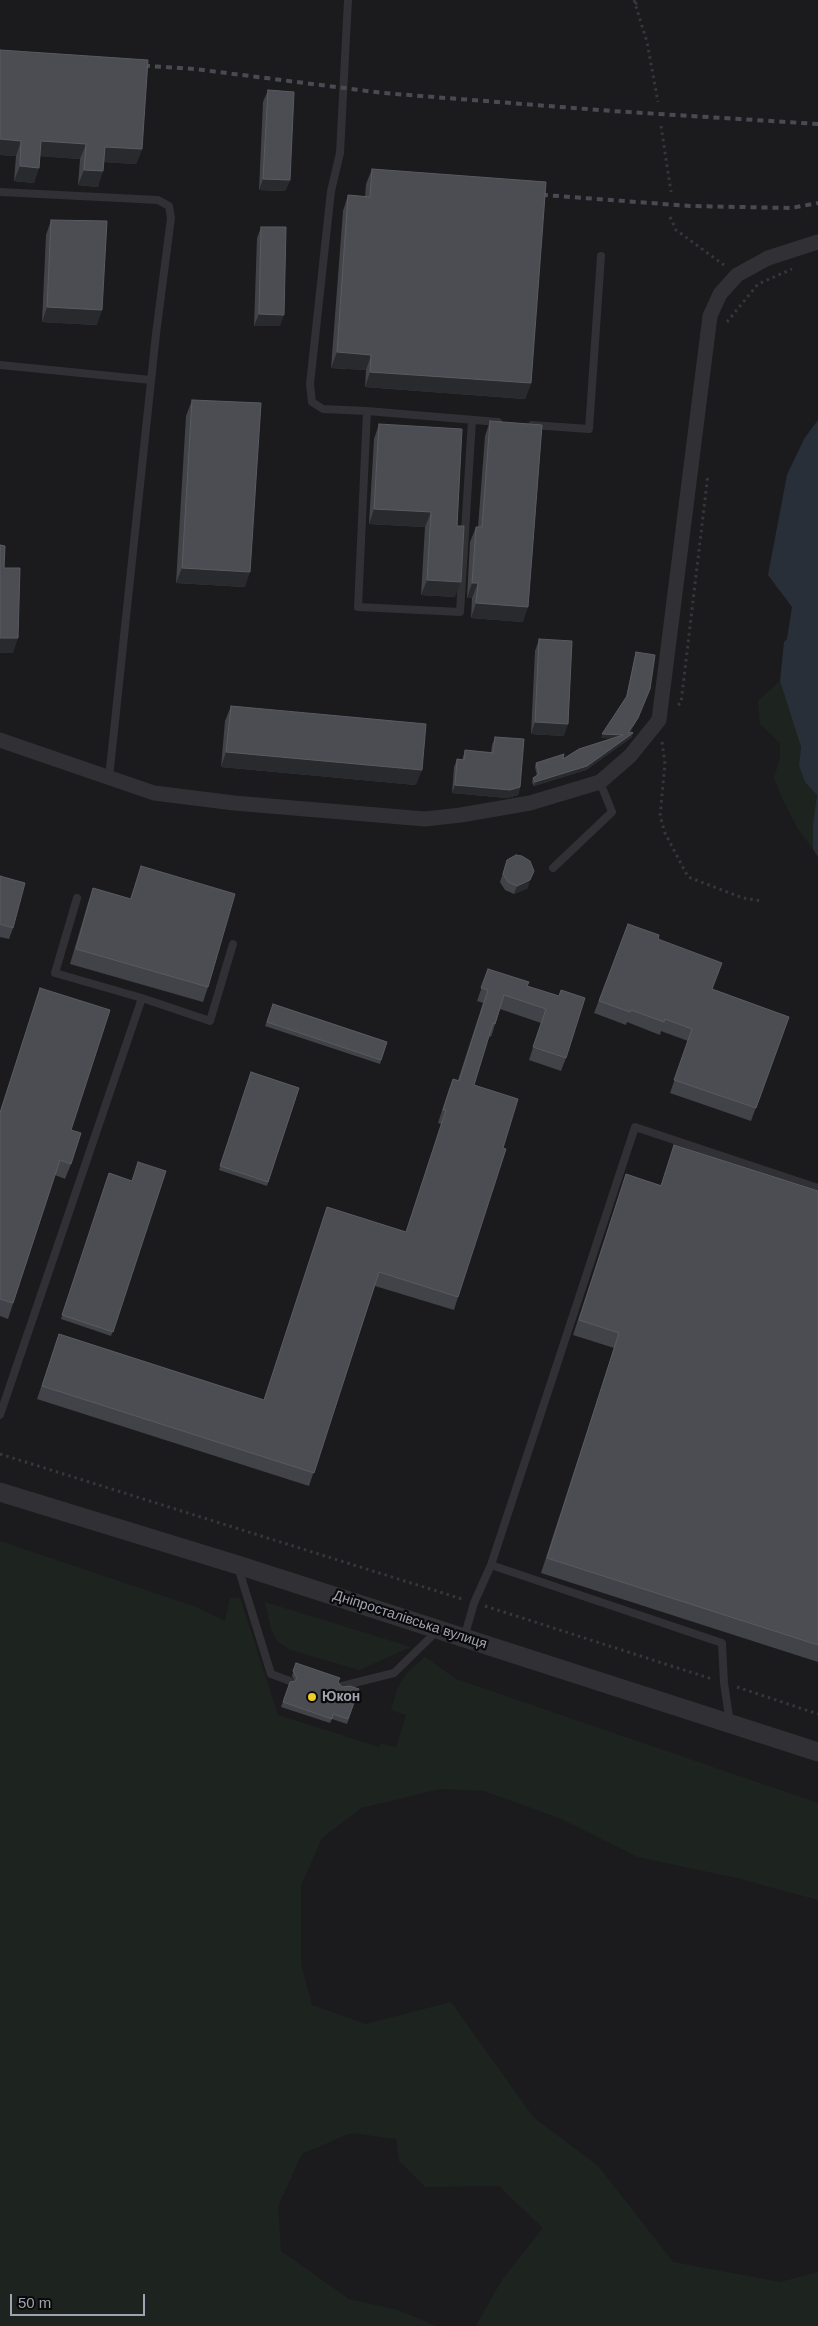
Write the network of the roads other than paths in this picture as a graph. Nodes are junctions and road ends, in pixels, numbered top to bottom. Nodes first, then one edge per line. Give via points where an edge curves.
1 (348, 0) edge
2 (0, 192) edge
3 (818, 242) edge
4 (602, 256) dead end
5 (0, 365) edge
6 (151, 380) junction
7 (367, 410) junction
8 (472, 420) junction
9 (511, 423) edge
10 (521, 424) edge
11 (0, 740) edge
12 (109, 778) junction
13 (600, 782) junction
14 (553, 868) dead end
15 (77, 898) dead end
16 (233, 944) dead end
17 (142, 998) junction
18 (818, 1188) edge
19 (0, 1415) edge
20 (0, 1492) edge
21 (238, 1565) junction
22 (491, 1565) junction
23 (439, 1630) junction
24 (464, 1638) junction
25 (290, 1681) edge
26 (342, 1686) edge
27 (730, 1723) junction
28 (818, 1752) edge

1 - 7 lane via 340,153 331,191 310,384 312,402 323,409
2 - 6 lane via 158,200 169,206 171,218
3 - 13 street via 768,258 737,275 720,294 710,316 659,720 630,756
4 - 10 lane via 589,430
5 - 6 lane
6 - 12 lane
7 - 8 lane
7 - 8 lane via 358,607 460,612
8 - 9 lane
11 - 12 street
12 - 13 street via 154,793 234,804 425,819 530,803
13 - 14 lane via 612,812
15 - 17 lane via 55,973
16 - 17 lane via 210,1021
17 - 19 lane
18 - 22 lane via 635,1127
20 - 21 street, Дніпросталівська вулиця
21 - 23 street, Дніпросталівська вулиця
21 - 25 lane via 272,1674
22 - 24 lane via 474,1603
22 - 27 lane via 722,1643
23 - 24 street, Дніпросталівська вулиця
23 - 26 lane via 394,1672
24 - 27 street, Дніпросталівська вулиця
27 - 28 street, Дніпросталівська вулиця

